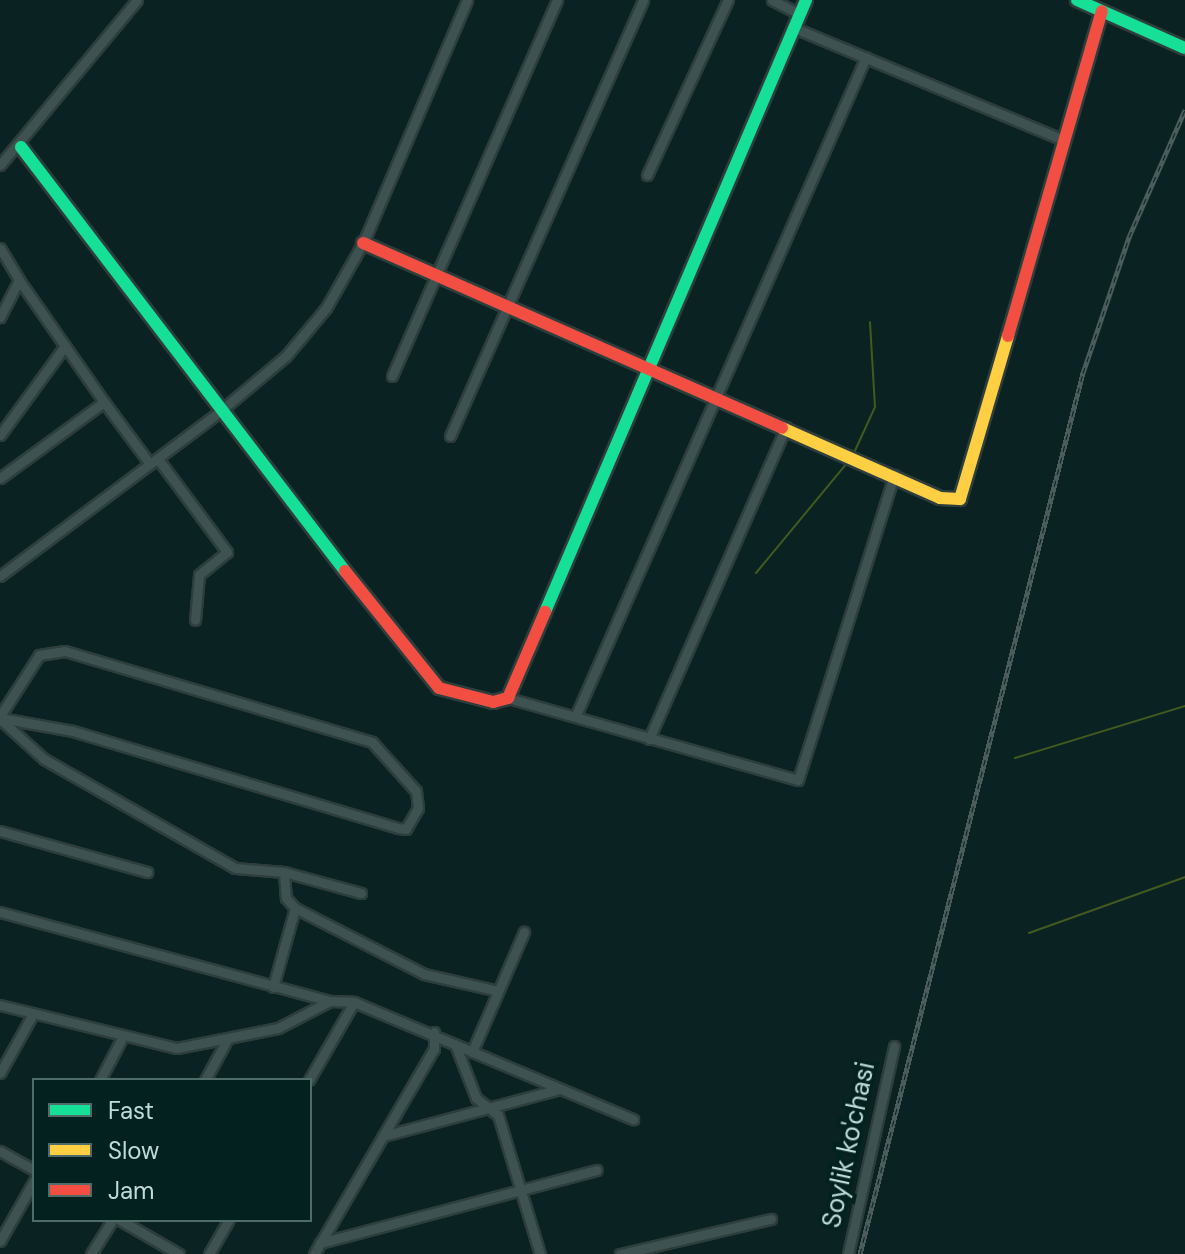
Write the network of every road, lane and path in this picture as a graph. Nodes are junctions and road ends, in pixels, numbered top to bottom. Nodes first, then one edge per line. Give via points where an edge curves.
1 (137, 0) edge
2 (467, 0) edge
3 (557, 0) edge
4 (643, 0) edge
5 (728, 0) edge
6 (772, 0) edge
7 (806, 0) edge
8 (1077, 0) edge
9 (1102, 11) junction
10 (799, 14) junction
11 (792, 27) junction
12 (1185, 48) edge
13 (866, 57) junction
14 (1063, 140) junction
15 (21, 147) junction
16 (0, 165) edge
17 (647, 175) dead end
18 (363, 243) junction
19 (0, 248) edge
20 (440, 275) junction
21 (19, 280) junction
22 (508, 303) junction
23 (0, 317) edge
24 (65, 346) junction
25 (646, 366) junction
26 (392, 376) dead end
27 (719, 396) junction
28 (104, 402) junction
29 (218, 413) junction
30 (786, 427) junction
31 (0, 435) edge
32 (450, 436) dead end
33 (154, 461) junction
34 (894, 475) junction
35 (0, 478) edge
36 (0, 576) edge
37 (195, 620) dead end
38 (508, 698) junction
39 (576, 715) junction
40 (0, 718) edge
41 (649, 739) junction
42 (0, 831) edge
43 (147, 872) dead end
44 (284, 872) junction
45 (361, 893) dead end
46 (295, 908) junction
47 (0, 912) edge
48 (524, 932) dead end
49 (273, 987) junction
50 (498, 991) junction
51 (330, 1001) junction
52 (354, 1002) junction
53 (0, 1005) edge
54 (33, 1014) junction
55 (434, 1032) junction
56 (121, 1040) junction
57 (227, 1040) junction
58 (455, 1044) junction
59 (894, 1046) dead end
60 (472, 1052) junction
61 (0, 1073) edge
62 (101, 1078) edge
63 (206, 1078) edge
64 (310, 1078) edge
65 (556, 1090) junction
66 (490, 1109) junction
67 (633, 1119) dead end
68 (383, 1136) junction
69 (0, 1151) edge
70 (32, 1169) edge
71 (597, 1170) dead end
72 (32, 1185) edge
73 (523, 1188) junction
74 (771, 1219) dead end
75 (111, 1222) edge
76 (127, 1222) edge
77 (228, 1222) edge
78 (0, 1241) edge
79 (320, 1243) junction
80 (91, 1254) edge
81 (179, 1254) edge
82 (209, 1254) edge
83 (314, 1254) edge
84 (540, 1254) edge
85 (620, 1254) edge
86 (848, 1254) edge

1 - 15 street
2 - 18 street
3 - 20 street
4 - 22 street
5 - 17 street
6 - 10 street
7 - 10 street
8 - 9 street
9 - 12 street
9 - 14 street
10 - 11 street
11 - 13 street
11 - 25 street
13 - 14 street
13 - 27 street
14 - 34 street via 965,493 960,499 940,498
15 - 16 street
15 - 29 street
18 - 20 street
18 - 29 street via 326,308 286,356
19 - 21 street
20 - 22 street
20 - 26 street
21 - 23 street
21 - 24 street
22 - 25 street
22 - 32 street
24 - 28 street
24 - 31 street
25 - 27 street
25 - 38 street
27 - 30 street
27 - 39 street
28 - 33 street
28 - 35 street
29 - 33 street
29 - 38 street via 439,688 493,702
30 - 34 street
30 - 41 street
33 - 36 street
33 - 37 street via 227,552 199,575
34 - 41 street via 798,780
38 - 39 street
39 - 41 street
40 - 40 street via 39,655 65,651 372,742 416,791 418,808 406,829 398,828 73,731
40 - 44 street via 44,759 183,841 235,868
42 - 43 street
44 - 45 street
44 - 46 street via 286,898
46 - 49 street
46 - 50 street via 424,974
47 - 49 street
48 - 50 street
49 - 51 street
50 - 60 street
51 - 52 street
51 - 57 street via 278,1028
52 - 55 street
52 - 64 street
53 - 54 street
54 - 56 street
54 - 61 street
55 - 58 street
55 - 68 street via 434,1049
56 - 57 street via 177,1048
56 - 62 street
57 - 63 street
58 - 60 street
58 - 66 street via 476,1098
59 - 86 street, Soylik ko'chasi
60 - 65 street
65 - 66 street
65 - 67 street
66 - 68 street
66 - 73 street
68 - 79 street
69 - 70 street
71 - 73 street
72 - 78 street
73 - 79 street
73 - 84 street
74 - 85 street
75 - 80 street
76 - 81 street
77 - 82 street
79 - 83 street

